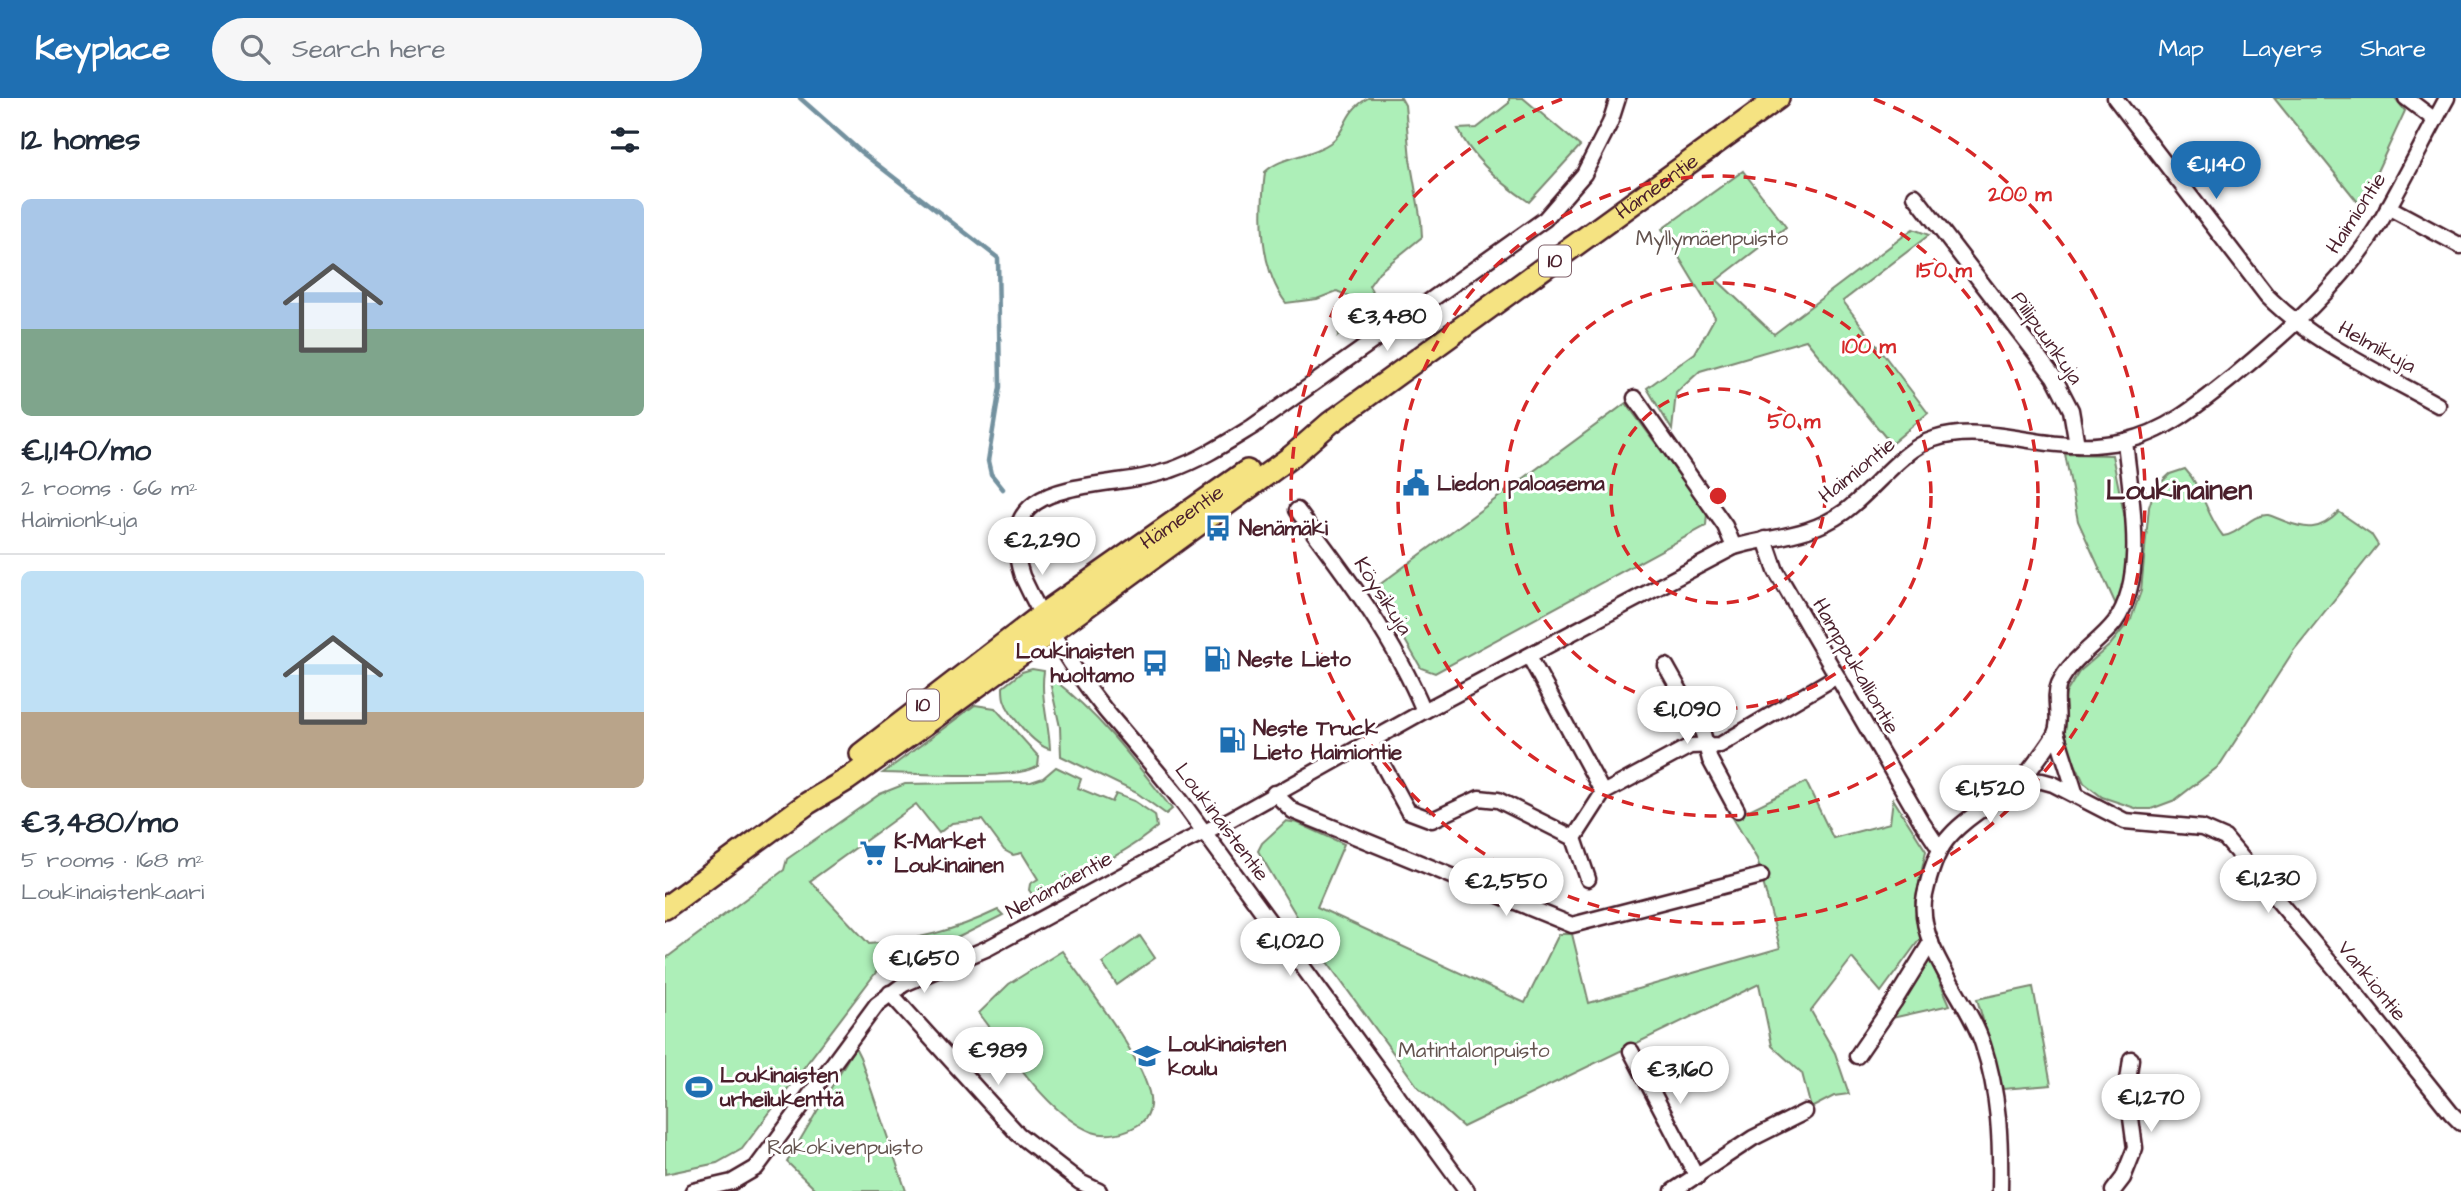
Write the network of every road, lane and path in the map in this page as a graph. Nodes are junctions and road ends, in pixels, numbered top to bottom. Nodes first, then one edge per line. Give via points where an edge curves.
1 (1618, 98) edge
2 (1778, 98) edge
3 (2115, 98) edge
4 (2406, 98) edge
5 (2447, 98) edge
6 (2435, 120) junction
7 (1915, 196) dead end
8 (2388, 207) junction
9 (2461, 246) edge
10 (2297, 323) junction
11 (1635, 398) dead end
12 (2438, 405) dead end
13 (2125, 441) junction
14 (2077, 445) junction
15 (1297, 510) dead end
16 (1765, 539) junction
17 (1734, 547) junction
18 (1048, 622) junction
19 (1529, 656) junction
20 (1666, 666) dead end
21 (1837, 676) junction
22 (1424, 711) junction
23 (2056, 732) junction
24 (1370, 741) junction
25 (1705, 745) junction
26 (2022, 780) junction
27 (1274, 793) junction
28 (1604, 793) junction
29 (2076, 795) junction
30 (1737, 810) dead end
31 (1204, 832) junction
32 (1574, 838) junction
33 (1939, 848) junction
34 (1761, 876) dead end
35 (1588, 879) dead end
36 (665, 908) edge
37 (1931, 942) junction
38 (890, 993) junction
39 (1631, 1051) dead end
40 (1857, 1056) dead end
41 (2131, 1059) dead end
42 (1805, 1112) dead end
43 (2461, 1123) edge
44 (1697, 1177) junction
45 (701, 1190) edge
46 (1679, 1190) edge
47 (1099, 1191) edge
48 (1467, 1191) edge
49 (2000, 1191) edge
50 (2113, 1191) edge

1 - 18 street, Loukinaistentie via 1584,174 1545,219 1252,427 1174,469 1066,488 1026,510 1016,548 1022,576
2 - 18 highway, Hämeentie / 10 via 1330,423 1235,479
3 - 10 street, Helmikuja via 2267,296
4 - 6 street
5 - 6 street, Haimiontie
6 - 8 street, Haimiontie
7 - 14 street, Piilipuunkuja via 2054,377 2071,410
8 - 9 street
8 - 10 street, Haimiontie via 2339,278
10 - 12 street, Helmikuja
10 - 13 street, Haimiontie via 2201,403 2152,432
11 - 17 street via 1725,526
13 - 14 street, Haimiontie
13 - 23 street via 2134,545 2131,579 2118,618 2068,668 2058,687
14 - 16 street, Haimiontie via 1979,434 1931,439 1844,512 1797,535
15 - 22 street, Köysikuja via 1368,605
16 - 17 street, Haimiontie
16 - 21 street, Hamppukalliontie via 1776,570
17 - 19 street, Haimiontie
18 - 31 street, Loukinaistentie via 1104,709
18 - 36 highway, Hämeentie / 10 via 849,762 808,803
19 - 22 street, Haimiontie
19 - 28 street
20 - 25 street via 1702,730
21 - 25 street via 1720,745
21 - 33 street, Hamppukalliontie
22 - 24 street, Haimiontie
23 - 26 street
23 - 29 street
24 - 27 street, Haimiontie
24 - 32 street via 1408,811 1432,820 1479,798 1498,800
25 - 28 street via 1690,746
25 - 30 street
26 - 29 street, Vankiontie via 2042,780
26 - 33 street via 1955,829
27 - 31 street, Haimiontie
27 - 34 street via 1293,811 1573,925
28 - 32 street
29 - 43 street, Vankiontie via 2125,821 2202,828 2225,838
31 - 38 street, Nenämäentie via 988,948
31 - 48 street, Loukinaistentie
32 - 35 street
33 - 37 street via 1924,898 1924,921
37 - 40 street
37 - 49 street via 1983,1044 2000,1122
38 - 45 street, Nenämäentie via 877,1004 756,1168 732,1182
38 - 47 street via 1018,1135
39 - 44 street
41 - 50 street via 2127,1088 2135,1148
42 - 44 street via 1753,1138
44 - 46 street

